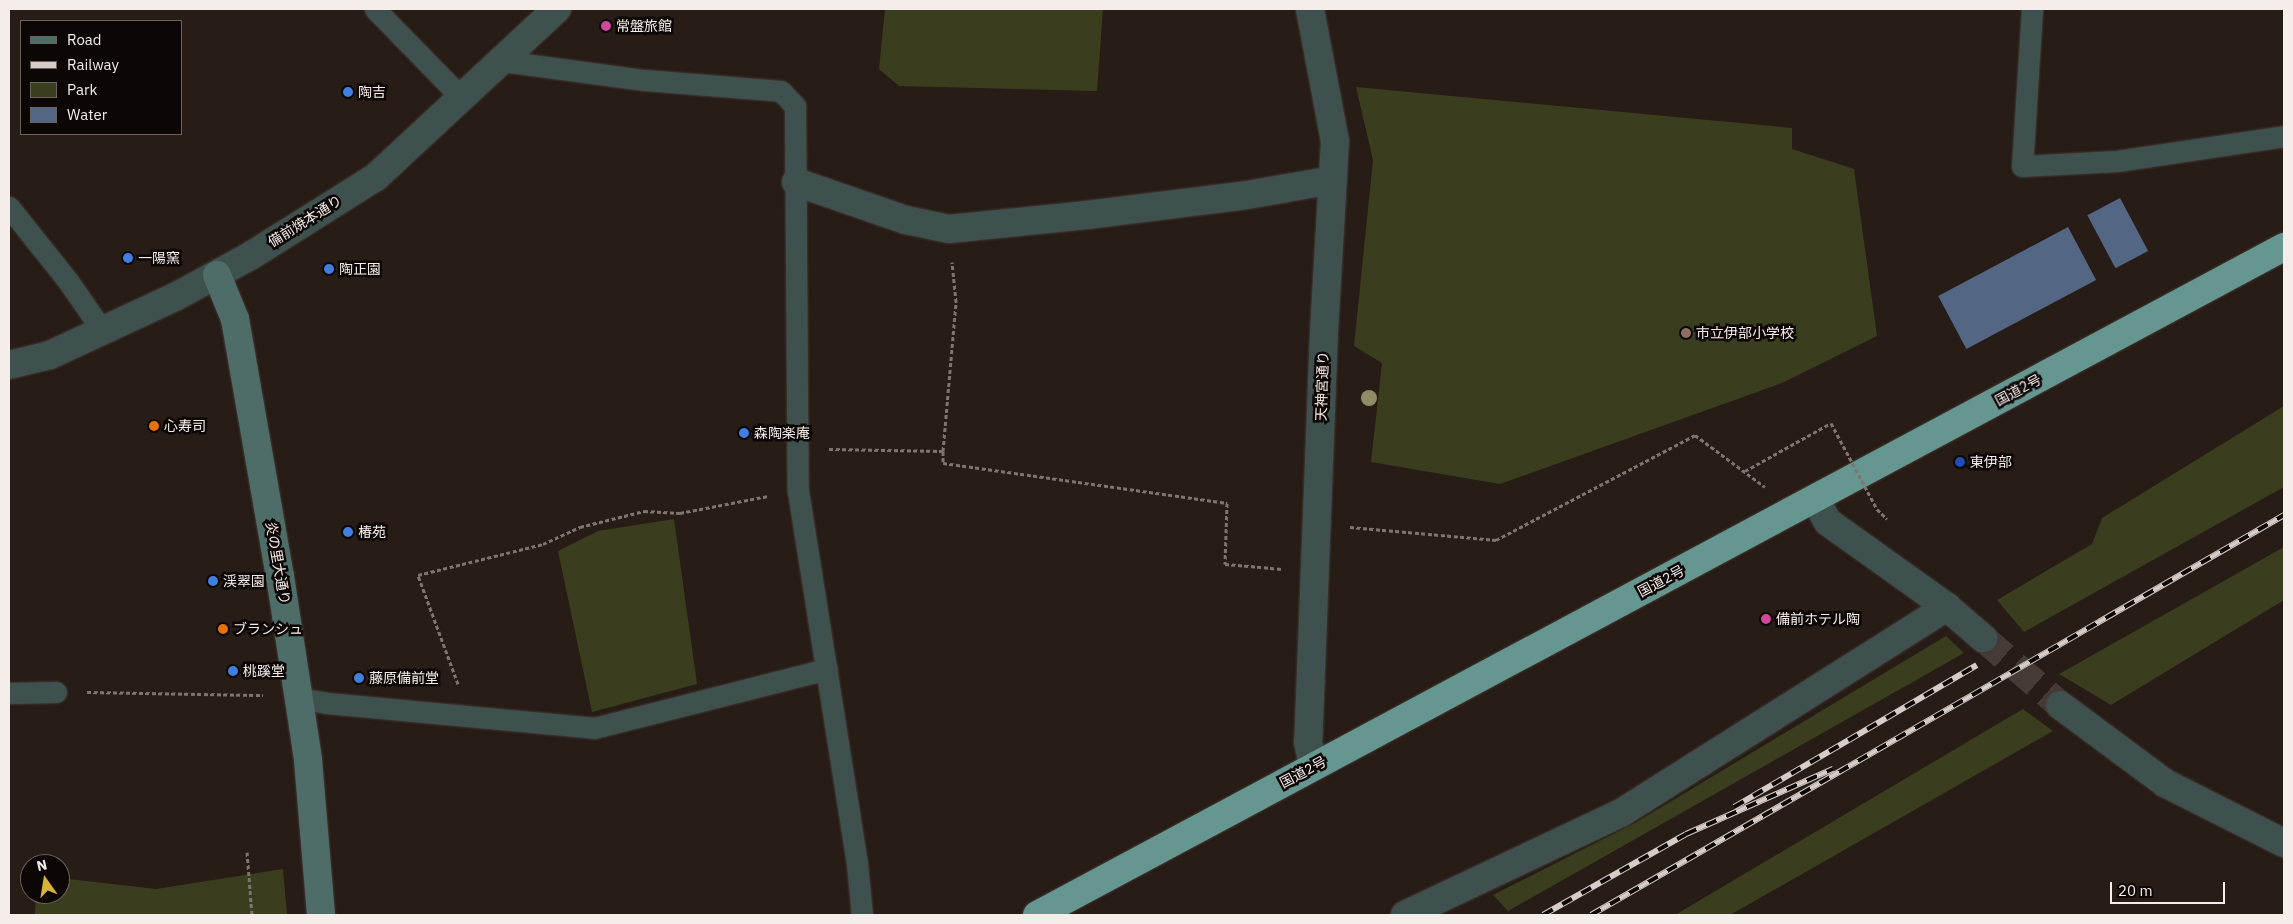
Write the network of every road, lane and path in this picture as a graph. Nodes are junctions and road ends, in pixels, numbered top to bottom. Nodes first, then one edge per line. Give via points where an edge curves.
1 (375, 9) edge
2 (557, 9) edge
3 (1310, 9) edge
4 (2032, 9) edge
5 (502, 61) junction
6 (462, 98) junction
7 (2284, 136) edge
8 (1333, 180) junction
9 (796, 182) junction
10 (9, 207) edge
11 (949, 229) junction
12 (2284, 247) edge
13 (217, 275) junction
14 (102, 330) junction
15 (9, 366) edge
16 (796, 449) junction
17 (944, 450) junction
18 (1745, 471) junction
19 (1769, 490) dead end
20 (798, 491) junction
21 (1815, 499) junction
22 (1877, 509) dead end
23 (1317, 524) junction
24 (1315, 572) junction
25 (1947, 606) junction
26 (1983, 638) tunnel mouth
27 (827, 669) junction
28 (56, 692) joint
29 (9, 693) edge
30 (299, 698) junction
31 (2060, 705) tunnel mouth
32 (470, 717) junction
33 (1314, 766) junction
34 (2284, 843) edge
35 (247, 852) dead end
36 (252, 915) edge
37 (321, 915) edge
38 (862, 915) edge
39 (1037, 915) edge
40 (1405, 915) edge

1 - 6 lane
2 - 5 street, 備前焼本通り
3 - 8 street, 天神宮通り via 1335,142
4 - 7 lane via 2022,166 2117,161
5 - 6 street, 備前焼本通り
5 - 9 lane via 645,80 781,91 796,106
6 - 13 street, 備前焼本通り via 376,177
8 - 11 street via 1247,195
8 - 23 street, 天神宮通り
9 - 11 street via 906,220
9 - 16 lane
10 - 14 lane
11 - 17 path via 956,302
12 - 21 highway, 国道2号
13 - 14 street, 備前焼本通り
13 - 30 street, 炎の里大通り via 235,319
14 - 15 street, 備前焼本通り via 50,355
16 - 17 path
16 - 20 lane
17 - 24 path via 943,463 1227,503 1225,564
18 - 19 path
18 - 22 path, bridge via 1831,423
18 - 23 path via 1695,435 1496,540
20 - 27 lane
20 - 32 path via 680,513 644,510 580,527 543,544 418,575
21 - 25 street via 1828,522
21 - 33 highway, 国道2号
23 - 24 street, 天神宮通り
24 - 33 street, 天神宮通り via 1308,742
25 - 26 street
25 - 40 street via 1621,813
27 - 32 lane via 594,728
27 - 38 lane
28 - 29 lane
28 - 30 path
30 - 32 lane
30 - 37 street, 炎の里大通り via 308,760
31 - 34 street via 2164,783
33 - 39 highway, 国道2号
35 - 36 path

